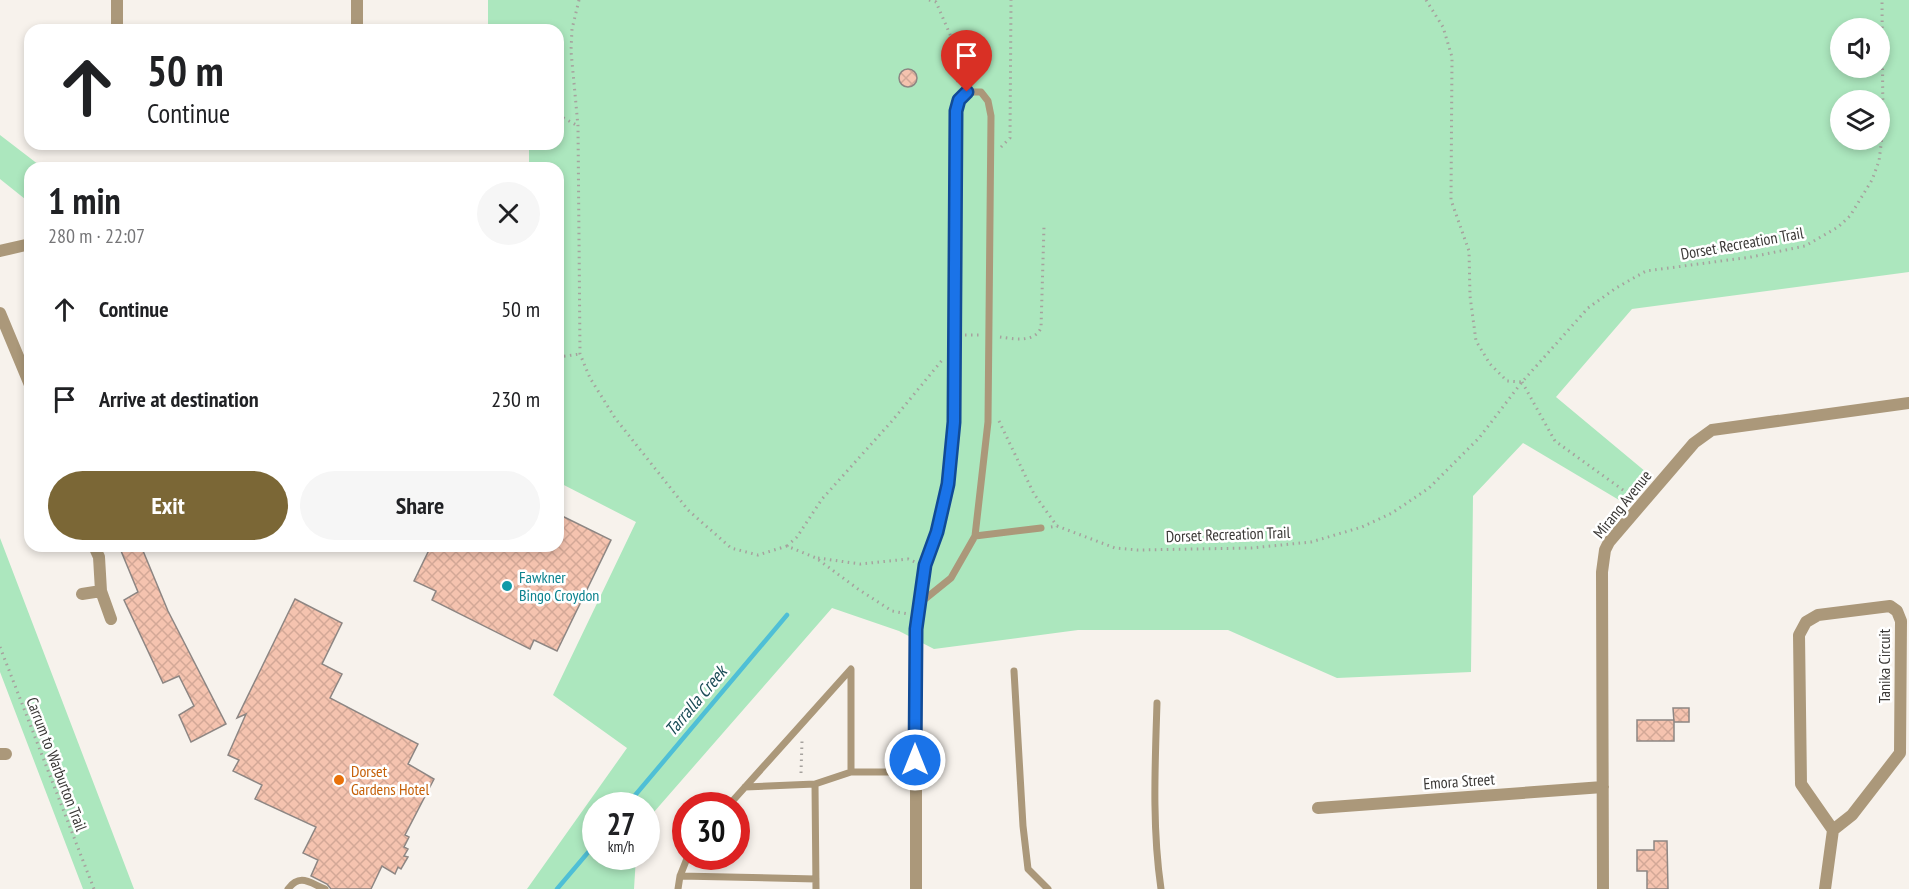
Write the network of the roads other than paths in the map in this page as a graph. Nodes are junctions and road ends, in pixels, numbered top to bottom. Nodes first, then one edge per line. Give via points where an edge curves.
1 (117, 0) edge
2 (357, 0) edge
3 (117, 24) edge
4 (357, 24) edge
5 (24, 245) edge
6 (0, 251) edge
7 (0, 313) edge
8 (24, 371) edge
9 (1909, 403) edge
10 (1041, 528) dead end
11 (975, 536) junction
12 (97, 552) edge
13 (101, 591) junction
14 (82, 594) dead end
15 (920, 603) junction
16 (111, 619) dead end
17 (916, 629) joint
18 (1014, 671) dead end
19 (1158, 703) dead end
20 (851, 772) junction
21 (915, 772) junction
22 (815, 784) junction
23 (745, 787) junction
24 (1602, 787) junction
25 (741, 792) edge
26 (1318, 808) dead end
27 (1833, 830) junction
28 (682, 870) edge
29 (680, 876) junction
30 (816, 879) junction
31 (288, 889) edge
32 (325, 889) edge
33 (678, 889) edge
34 (816, 889) edge
35 (916, 889) edge
36 (1048, 889) edge
37 (1161, 889) edge
38 (1603, 889) edge
39 (1825, 889) edge

1 - 3 street
2 - 4 street
5 - 6 street
7 - 8 street
9 - 24 street, Mirang Avenue via 1712,430 1694,443 1609,542 1603,561
10 - 11 lane
11 - 15 lane via 951,578
11 - 15 lane via 989,398 991,116 988,101 981,93 967,92 956,111 951,467 937,532 925,565
12 - 13 street
13 - 14 street
13 - 16 street
15 - 17 lane
17 - 21 street
18 - 36 lane via 1028,869
19 - 37 lane via 1154,809
20 - 21 lane
20 - 22 lane
20 - 23 lane via 851,669
21 - 35 street
22 - 23 lane
22 - 30 lane
23 - 25 lane
24 - 26 street, Emora Street
24 - 38 street, Mirang Avenue
27 - 27 street, Tanika Circuit via 1801,784 1799,635 1806,622 1818,615 1890,606 1901,621 1900,753 1852,815
27 - 39 street
28 - 29 lane
29 - 30 lane
29 - 33 lane
30 - 34 lane
31 - 32 lane via 303,880

